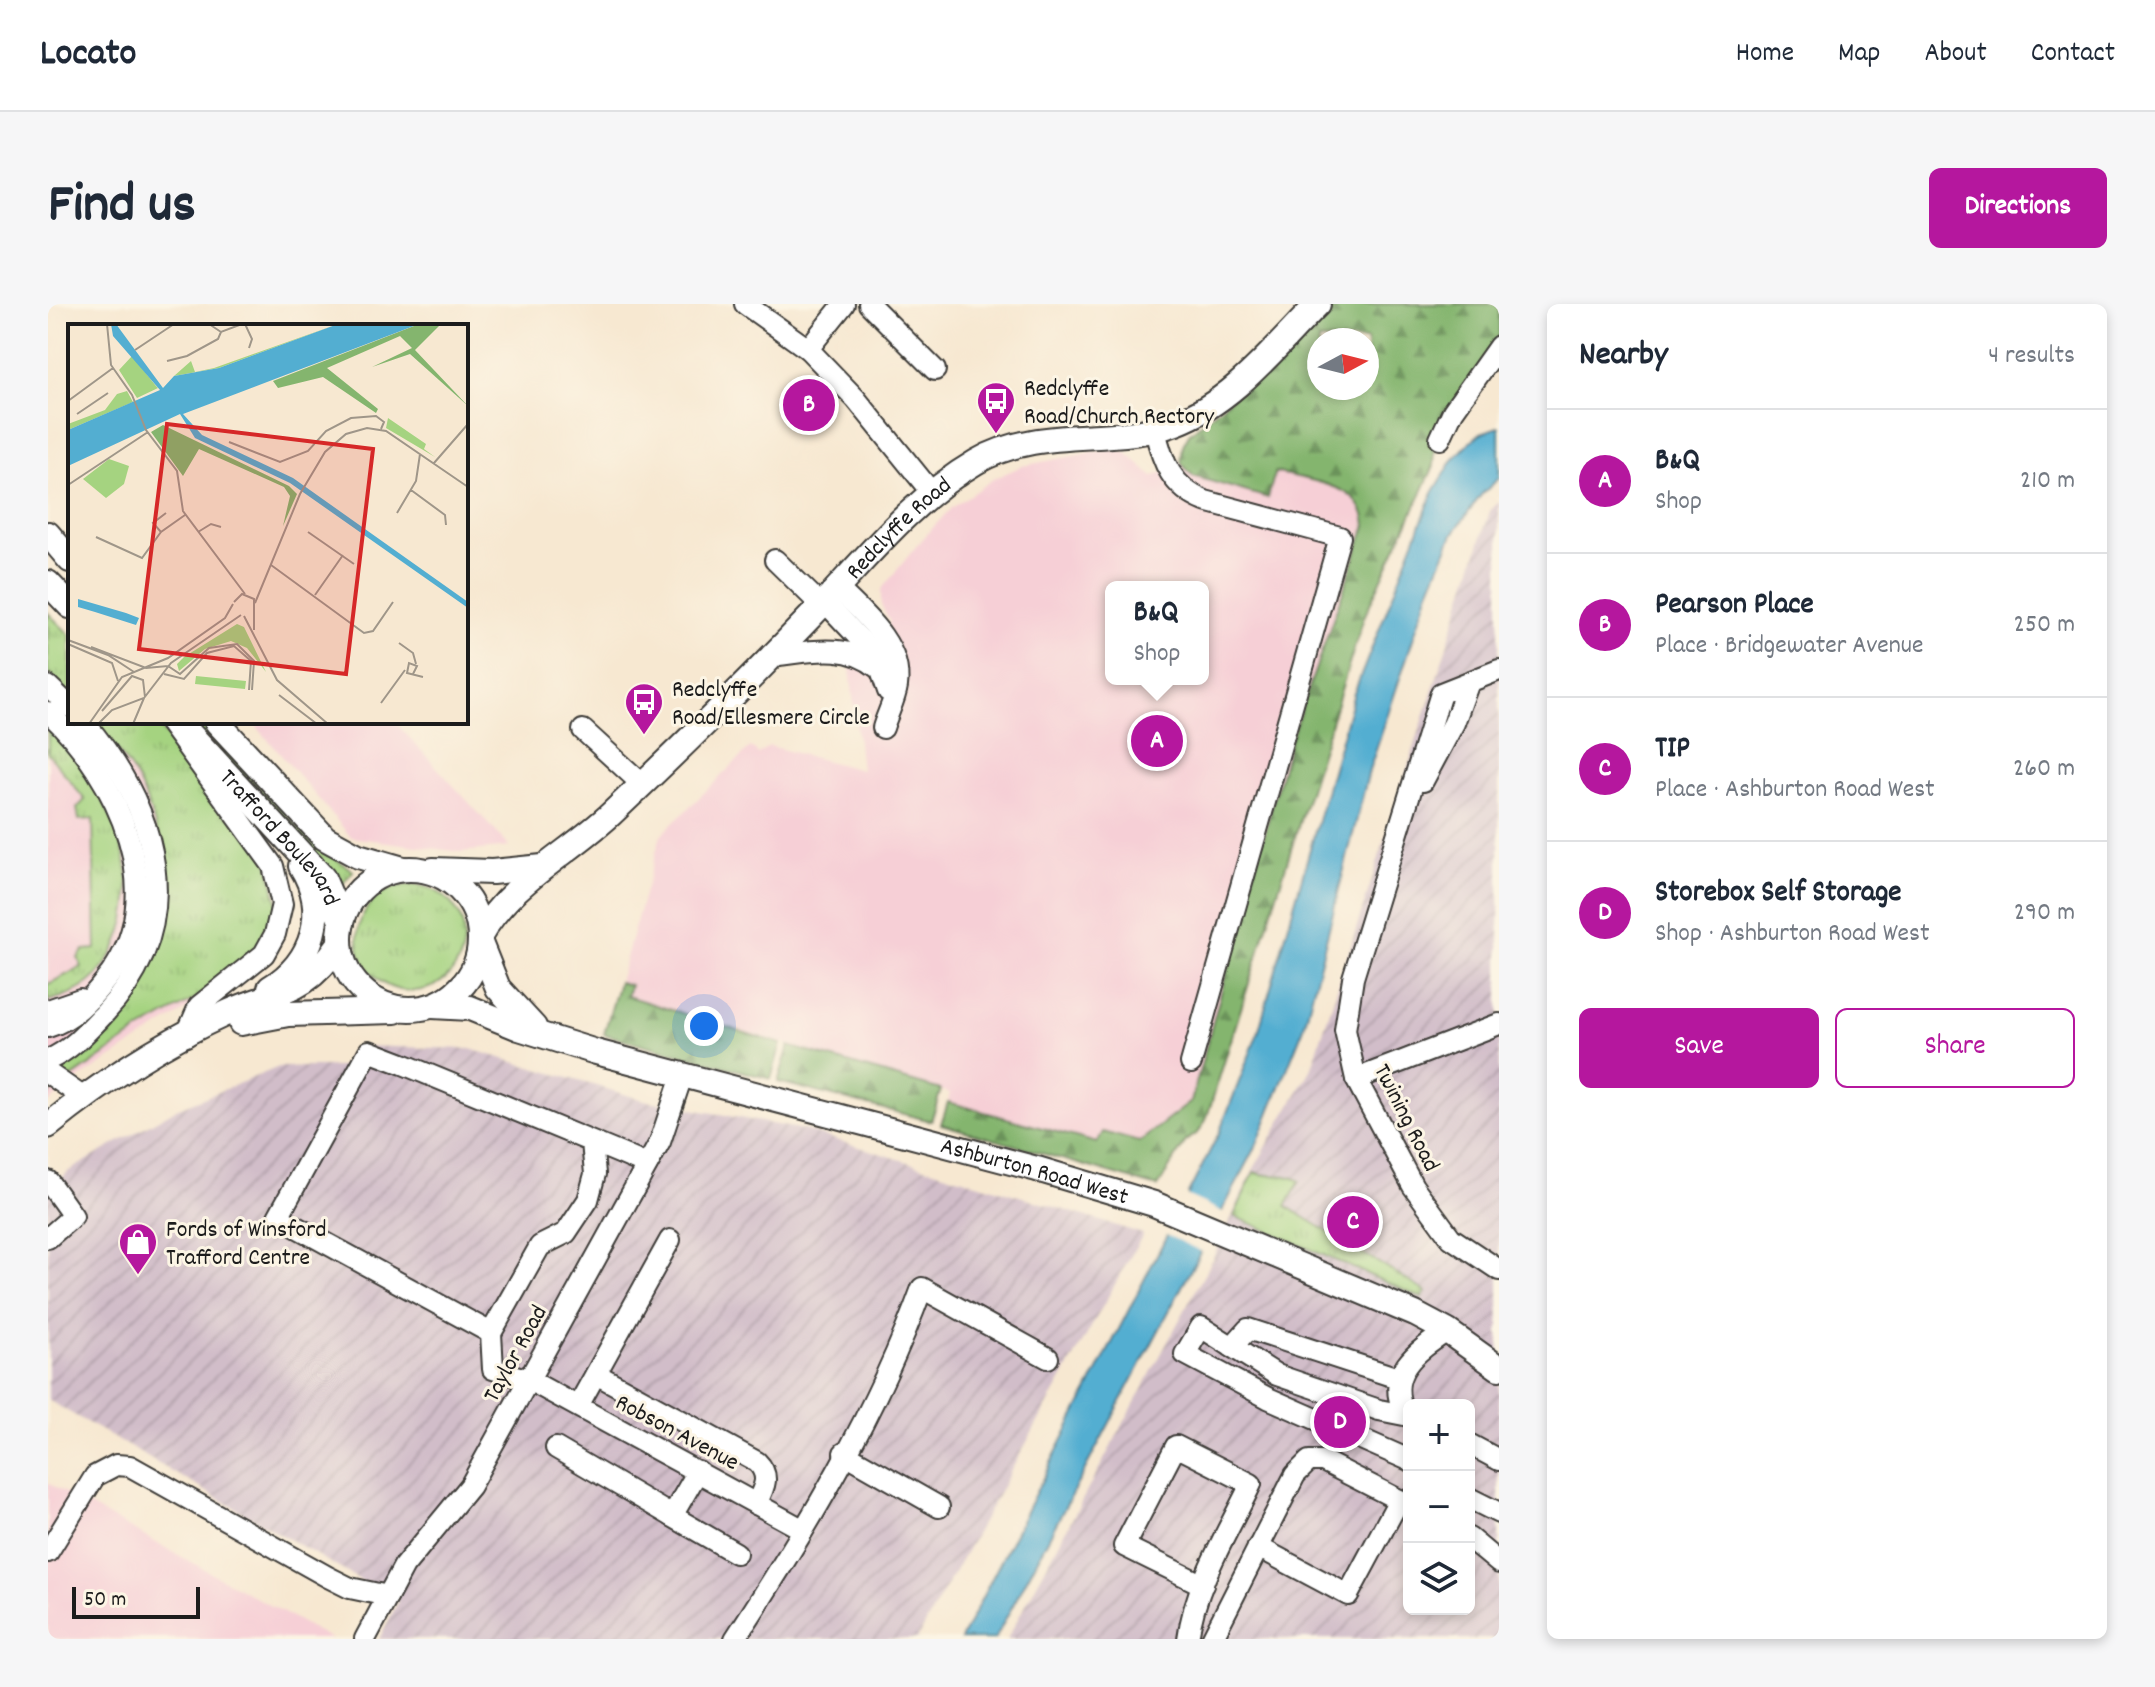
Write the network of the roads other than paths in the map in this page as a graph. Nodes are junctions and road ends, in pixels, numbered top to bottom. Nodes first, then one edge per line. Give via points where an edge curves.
1 (745, 304) edge
2 (844, 304) edge
3 (869, 304) edge
4 (1318, 304) edge
5 (1499, 346) edge
6 (808, 349) junction
7 (935, 370) dead end
8 (1155, 429) junction
9 (1440, 439) dead end
10 (932, 493) junction
11 (48, 534) edge
12 (68, 558) edge
13 (775, 560) dead end
14 (828, 599) junction
15 (771, 656) junction
16 (1499, 670) edge
17 (885, 677) junction
18 (1469, 682) junction
19 (48, 686) edge
20 (68, 705) edge
21 (889, 707) junction
22 (48, 712) edge
23 (86, 724) edge
24 (170, 724) edge
25 (181, 724) edge
26 (219, 724) edge
27 (883, 728) dead end
28 (583, 730) dead end
29 (642, 784) junction
30 (1404, 817) junction
31 (276, 826) junction
32 (542, 867) junction
33 (411, 869) junction
34 (341, 933) junction
35 (480, 940) junction
36 (98, 990) junction
37 (421, 1008) junction
38 (48, 1010) edge
39 (230, 1012) junction
40 (1499, 1024) edge
41 (48, 1027) edge
42 (186, 1036) junction
43 (543, 1037) junction
44 (49, 1060) edge
45 (1191, 1063) dead end
46 (682, 1076) junction
47 (1356, 1079) junction
48 (84, 1098) junction
49 (48, 1126) edge
50 (592, 1142) junction
51 (647, 1165) junction
52 (48, 1181) edge
53 (48, 1238) edge
54 (670, 1240) dead end
55 (1499, 1270) edge
56 (1447, 1331) junction
57 (491, 1333) junction
58 (1232, 1347) junction
59 (1048, 1358) dead end
60 (1499, 1368) edge
61 (596, 1374) junction
62 (1398, 1378) junction
63 (529, 1380) junction
64 (578, 1406) junction
65 (1403, 1406) edge
66 (1403, 1414) edge
67 (1403, 1421) edge
68 (1386, 1447) junction
69 (1475, 1447) edge
70 (556, 1448) dead end
71 (844, 1453) junction
72 (1403, 1457) edge
73 (1499, 1460) edge
74 (698, 1471) junction
75 (1475, 1501) edge
76 (1403, 1502) edge
77 (756, 1504) junction
78 (1403, 1505) edge
79 (939, 1507) dead end
80 (1499, 1513) edge
81 (672, 1516) junction
82 (802, 1529) junction
83 (1475, 1542) edge
84 (1258, 1547) junction
85 (48, 1552) edge
86 (736, 1553) dead end
87 (1499, 1563) edge
88 (1203, 1585) junction
89 (388, 1596) junction
90 (365, 1639) edge
91 (735, 1639) edge
92 (1188, 1639) edge
93 (1212, 1639) edge

1 - 6 street
2 - 6 street
3 - 7 street
4 - 8 main road, Redclyffe Road via 1228,393 1190,417
5 - 9 street via 1453,411
6 - 10 street
8 - 10 main road, Redclyffe Road via 1070,435 1006,448
8 - 45 street via 1169,474 1185,491 1340,537
10 - 14 main road, Redclyffe Road via 892,528
11 - 12 main road
13 - 14 street
14 - 15 main road, Redclyffe Road
14 - 17 street via 876,656
14 - 21 street via 866,617 889,648 897,685
15 - 17 street via 843,651 870,661
15 - 29 main road, Redclyffe Road
16 - 18 street
17 - 21 street
18 - 30 street via 1454,723
18 - 30 street via 1441,693
19 - 20 street
21 - 27 street
22 - 36 street via 100,773 120,814 134,862 137,906 132,931 125,952
23 - 44 street via 106,749 145,829 156,880 155,925 142,963 118,999
24 - 42 street via 266,854 281,890 281,914 270,944 255,964 199,1006
25 - 31 main road, Trafford Boulevard
26 - 33 main road, Trafford Boulevard via 325,838 358,856
28 - 29 street
29 - 32 main road, Redclyffe Road via 588,835
30 - 47 street, Twining Road via 1347,1009 1345,1030
31 - 34 main road, Trafford Boulevard via 323,878
31 - 39 main road via 307,877 315,931 297,968
32 - 33 main road, Redclyffe Road via 492,872
32 - 35 main road, Redclyffe Road via 494,914
33 - 34 main road via 382,874 364,886 350,903
33 - 35 main road via 455,884 477,917
34 - 37 main road via 344,964 362,990 388,1006
34 - 39 main road via 309,980
35 - 37 main road via 466,982 451,997
35 - 43 main road, Ashburton Road West via 498,988
36 - 38 street
36 - 41 street
37 - 42 main road via 288,1014
37 - 43 main road, Ashburton Road West via 470,1008
39 - 42 main road
40 - 47 street
42 - 48 main road
43 - 46 main road, Ashburton Road West
44 - 48 street
46 - 51 street, Taylor Road via 670,1118
46 - 56 main road, Ashburton Road West via 1154,1204
47 - 55 street, Twining Road via 1385,1138 1440,1225 1462,1248
48 - 49 main road
50 - 51 street
50 - 57 street via 595,1174 588,1200 566,1233 540,1246
50 - 57 street via 369,1051 278,1217
51 - 63 street, Taylor Road
52 - 53 street via 73,1216
54 - 61 street
56 - 60 main road, Ashburton Road West
56 - 62 street via 1408,1361
57 - 63 street, Robson Avenue via 493,1369
58 - 62 street via 1248,1329
58 - 66 street via 1277,1375
58 - 68 street via 1201,1327 1185,1354 1282,1404
59 - 71 street via 922,1288 888,1372
61 - 64 street
61 - 77 street via 757,1462 766,1484
62 - 65 street
63 - 64 street, Robson Avenue
63 - 89 street, Taylor Road via 470,1486 412,1556
64 - 74 street, Robson Avenue
67 - 68 street
68 - 72 street
69 - 73 street
70 - 81 street
71 - 79 street
71 - 82 street
74 - 77 street, Robson Avenue
74 - 81 street
75 - 80 street
76 - 84 street via 1323,1461 1309,1461 1295,1475
77 - 82 street, Robson Avenue
78 - 84 street via 1348,1595
81 - 86 street
82 - 91 street
83 - 87 street
84 - 93 street
85 - 89 street via 95,1476 104,1469 130,1466 328,1577
88 - 88 street via 1251,1484 1176,1446 1124,1546
88 - 92 street via 1192,1606
89 - 90 street, Taylor Road

